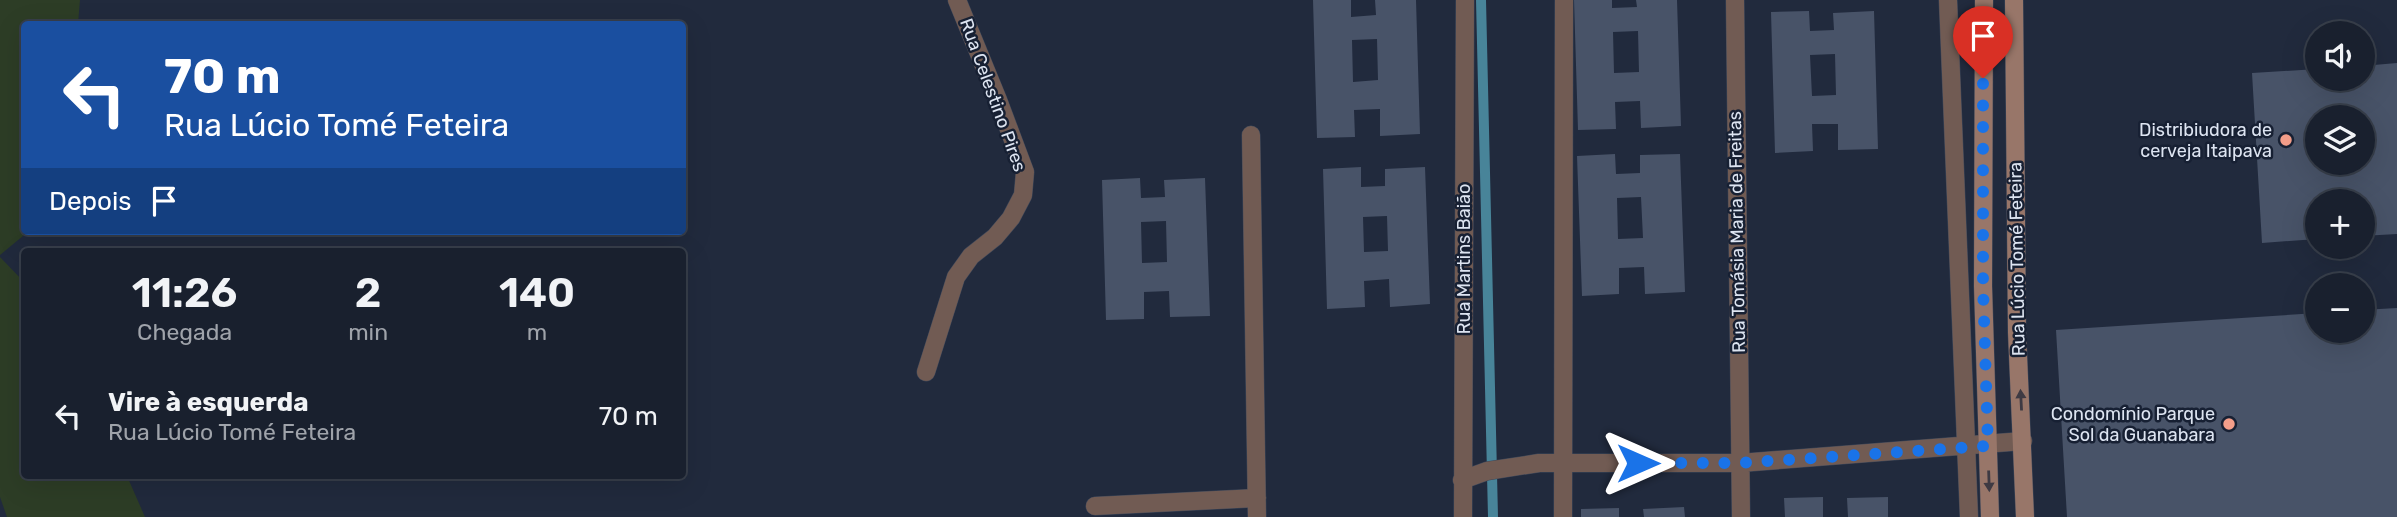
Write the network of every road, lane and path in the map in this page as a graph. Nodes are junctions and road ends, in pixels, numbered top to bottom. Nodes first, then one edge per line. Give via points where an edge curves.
1 (957, 0) edge
2 (1465, 0) edge
3 (1564, 0) edge
4 (1735, 0) edge
5 (1948, 0) edge
6 (1984, 0) edge
7 (2014, 0) edge
8 (1251, 135) dead end
9 (926, 372) dead end
10 (2023, 441) junction
11 (1988, 446) junction
12 (1967, 447) junction
13 (1561, 462) junction
14 (1740, 463) junction
15 (1462, 480) junction
16 (1257, 498) junction
17 (1095, 506) dead end
18 (1257, 517) edge
19 (1463, 517) edge
20 (1563, 517) edge
21 (1741, 517) edge
22 (1969, 517) edge
23 (1990, 517) edge
24 (2025, 517) edge

1 - 9 street, Rua Celestino Pires via 1024,172 1023,195 1011,218 971,256 957,277
2 - 15 street, Rua Martins Baião
3 - 13 street
4 - 14 street, Rua Tomásia Maria de Freitas
5 - 12 street
6 - 11 main road, Rua Lúcio Tomé Feteira via 1983,286
10 -> 7 main road, Rua Lúcio Tomé Feteira via 2017,332
8 - 16 street
10 - 11 street
10 - 24 main road, Rua Lúcio Tomé Feteira
11 - 12 street
11 -> 23 main road, Rua Lúcio Tomé Feteira
12 - 14 street
12 - 22 street
13 - 14 street
13 - 15 street via 1487,471
13 - 20 street
14 - 21 street, Rua Tomásia Maria de Freitas
15 - 19 street, Rua Martins Baião
16 - 17 street
16 - 18 street

